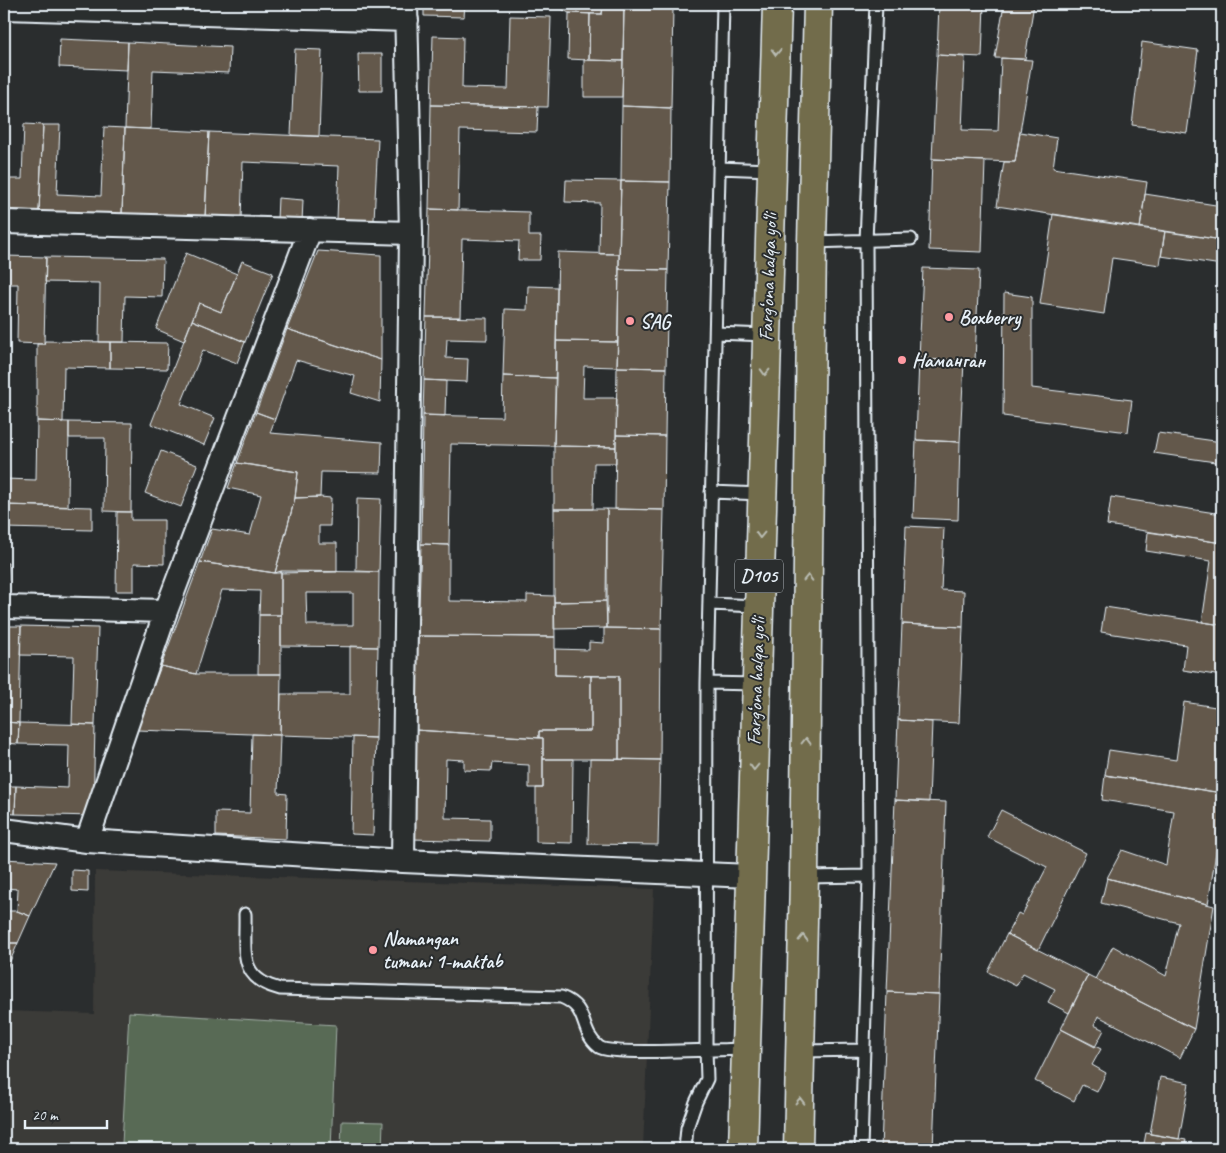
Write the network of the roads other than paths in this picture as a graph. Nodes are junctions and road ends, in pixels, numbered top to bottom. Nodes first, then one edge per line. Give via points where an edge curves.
1 (723, 4) edge
2 (777, 4) edge
3 (818, 4) edge
4 (876, 4) edge
5 (4, 8) edge
6 (406, 12) edge
7 (719, 168) junction
8 (772, 170) junction
9 (4, 222) edge
10 (310, 230) junction
11 (411, 233) junction
12 (911, 239) dead end
13 (866, 241) junction
14 (812, 242) junction
15 (716, 333) junction
16 (766, 335) junction
17 (711, 492) junction
18 (762, 494) junction
19 (709, 604) junction
20 (758, 606) junction
21 (4, 607) edge
22 (166, 611) junction
23 (707, 682) junction
24 (756, 684) junction
25 (4, 830) edge
26 (87, 841) junction
27 (403, 861) junction
28 (706, 874) junction
29 (750, 876) junction
30 (869, 876) junction
31 (804, 877) junction
32 (245, 914) dead end
33 (746, 1049) junction
34 (706, 1050) junction
35 (864, 1050) junction
36 (801, 1051) junction
37 (684, 1149) edge
38 (743, 1149) edge
39 (798, 1149) edge
40 (861, 1149) edge

1 - 7 lane
2 -> 8 highway, Farg‘ona halqa yo‘li / D105
3 - 14 highway, D105
4 - 13 lane
5 - 6 street
6 - 11 street
7 - 8 lane
7 - 15 lane
8 - 16 highway, Farg‘ona halqa yo‘li / D105
9 - 10 street
10 - 11 street
10 - 22 street
11 - 27 street
12 - 13 lane
13 - 14 lane
13 - 30 lane
31 -> 14 highway, D105
15 - 16 lane
15 - 17 lane
16 -> 18 highway, Farg‘ona halqa yo‘li / D105
17 - 18 lane
17 - 19 lane
18 -> 20 highway, Farg‘ona halqa yo‘li / D105
19 - 20 lane
19 - 23 lane
20 - 24 highway, Farg‘ona halqa yo‘li / D105
21 - 22 street
22 - 26 street
23 - 24 lane
23 - 28 lane
24 -> 29 highway, Farg‘ona halqa yo‘li / D105
25 - 26 street
26 - 27 street
27 - 28 street
28 - 29 street
28 - 34 lane
29 - 33 highway, Farg‘ona halqa yo‘li / D105
30 - 31 lane
30 - 35 lane
36 -> 31 highway, D105
32 - 34 lane via 247,965 253,976 266,985 280,989 561,997 578,1008 588,1033 602,1049 624,1052
33 - 34 lane
33 - 38 highway, Farg‘ona halqa yo‘li / D105
34 - 37 lane via 707,1078 696,1102
35 - 36 lane
35 - 40 lane
39 -> 36 highway, D105

